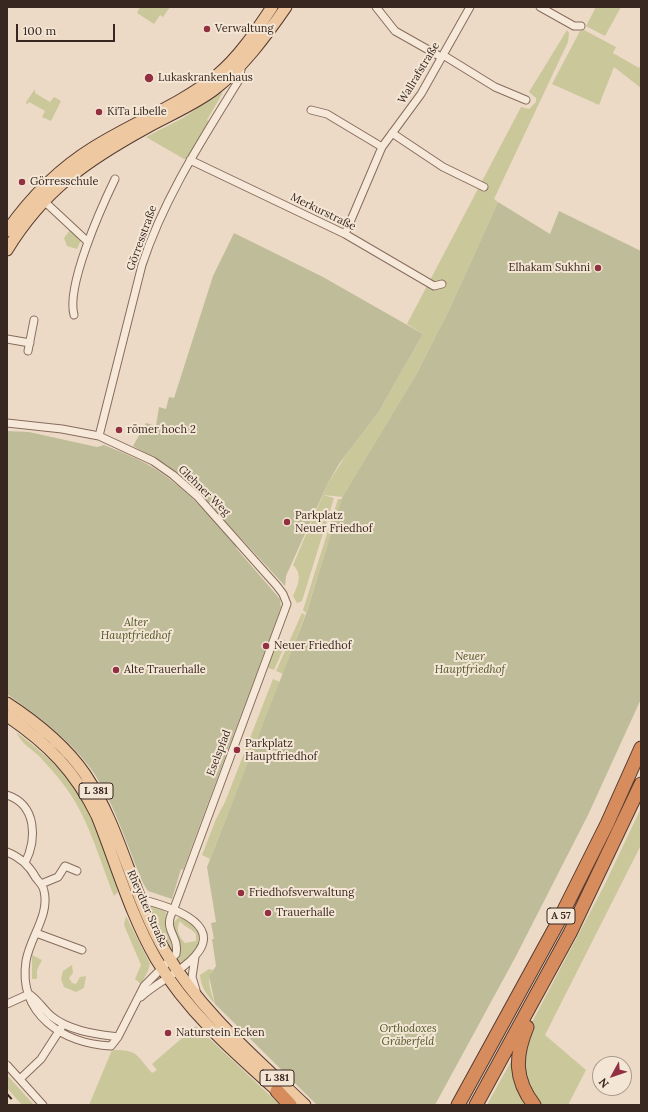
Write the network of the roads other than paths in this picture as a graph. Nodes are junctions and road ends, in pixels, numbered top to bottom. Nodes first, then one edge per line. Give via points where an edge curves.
1 (272, 7) edge
2 (286, 7) edge
3 (376, 7) edge
4 (470, 7) edge
5 (540, 7) edge
6 (581, 26) dead end
7 (442, 56) junction
8 (242, 63) junction
9 (526, 100) dead end
10 (311, 110) dead end
11 (392, 133) junction
12 (382, 147) junction
13 (190, 160) junction
14 (115, 179) dead end
15 (484, 187) dead end
16 (44, 201) junction
17 (7, 231) edge
18 (345, 234) junction
19 (88, 242) junction
20 (7, 250) edge
21 (442, 284) dead end
22 (74, 315) dead end
23 (34, 320) dead end
24 (7, 339) edge
25 (30, 343) junction
26 (28, 351) dead end
27 (7, 423) edge
28 (100, 436) junction
29 (286, 604) joint
30 (7, 703) edge
31 (7, 716) edge
32 (641, 748) edge
33 (641, 784) edge
34 (7, 795) edge
35 (7, 852) edge
36 (25, 863) junction
37 (77, 871) dead end
38 (41, 884) junction
39 (140, 899) junction
40 (173, 911) junction
41 (36, 933) junction
42 (82, 950) dead end
43 (195, 957) junction
44 (171, 961) junction
45 (178, 971) junction
46 (165, 972) junction
47 (538, 993) junction
48 (30, 994) junction
49 (138, 1000) junction
50 (202, 1001) junction
51 (7, 1004) edge
52 (63, 1024) junction
53 (59, 1032) junction
54 (118, 1037) junction
55 (7, 1065) edge
56 (20, 1079) junction
57 (277, 1091) junction
58 (43, 1105) edge
59 (290, 1105) edge
60 (293, 1105) edge
61 (306, 1105) edge
62 (458, 1105) edge
63 (476, 1105) edge
64 (534, 1105) edge

1 - 17 main road via 250,39 218,75 177,102 82,156 51,180
2 - 8 main road
3 - 7 street via 395,31
4 - 7 street, Wallrafstraße
5 - 6 street via 574,26
7 - 9 street
7 - 11 street, Wallrafstraße via 421,94
8 - 13 street, Görresstraße via 239,80
8 - 16 main road via 206,95 85,164
10 - 12 street via 327,114
11 - 12 street, Wallrafstraße
11 - 15 street via 444,166
12 - 18 street, Wallrafstraße
13 - 18 street, Merkurstraße
13 - 28 street, Görresstraße via 174,187 149,243
14 - 19 street
16 - 19 street
16 - 20 main road
18 - 21 street, Merkurstraße via 434,286
19 - 22 street via 72,301
23 - 25 street
24 - 25 street
25 - 26 street
27 - 28 street, Glehner Weg
28 - 29 street, Glehner Weg via 153,461 182,483 251,556 280,590
29 - 40 street, Eselspfad
30 - 39 main road, Rheydter Straße / L 381 via 54,738 85,774 106,812
31 - 46 main road, Rheydter Straße / L 381 via 63,762 88,798 106,837 134,912
32 - 62 highway, A 57 via 607,824 556,926
33 - 47 highway, A 57
34 - 36 street via 20,801 32,825 33,844
35 - 36 street
36 - 38 street
37 - 38 street via 65,866 58,877
38 - 41 street via 44,890 44,906
39 - 40 street
39 - 44 main road, Rheydter Straße / L 381
40 - 43 street via 194,920 201,928 201,946
40 - 44 street, Eselspfad via 168,924 177,952
41 - 42 street
41 - 48 street via 26,960 26,982
43 - 45 street
43 - 50 street via 192,983
44 - 45 main road, Rheydter Straße / L 381
44 - 46 street
45 - 46 street
45 - 50 main road, Rheydter Straße / L 381
46 - 49 street
46 - 49 street via 144,986
46 - 57 main road, Rheydter Straße / L 381 via 206,1024
47 - 63 highway, A 57
47 - 64 highway via 518,1055 520,1078
48 - 51 street
48 - 52 street via 51,1016
48 - 53 street via 40,1016
49 - 54 street
50 - 61 main road, Rheydter Straße / L 381 via 248,1051
52 - 53 street
52 - 54 street
53 - 54 street via 75,1039 111,1046
53 - 56 street via 42,1059
55 - 56 street
56 - 58 street
57 - 59 highway
57 - 60 main road, Rheydter Straße / L 381

